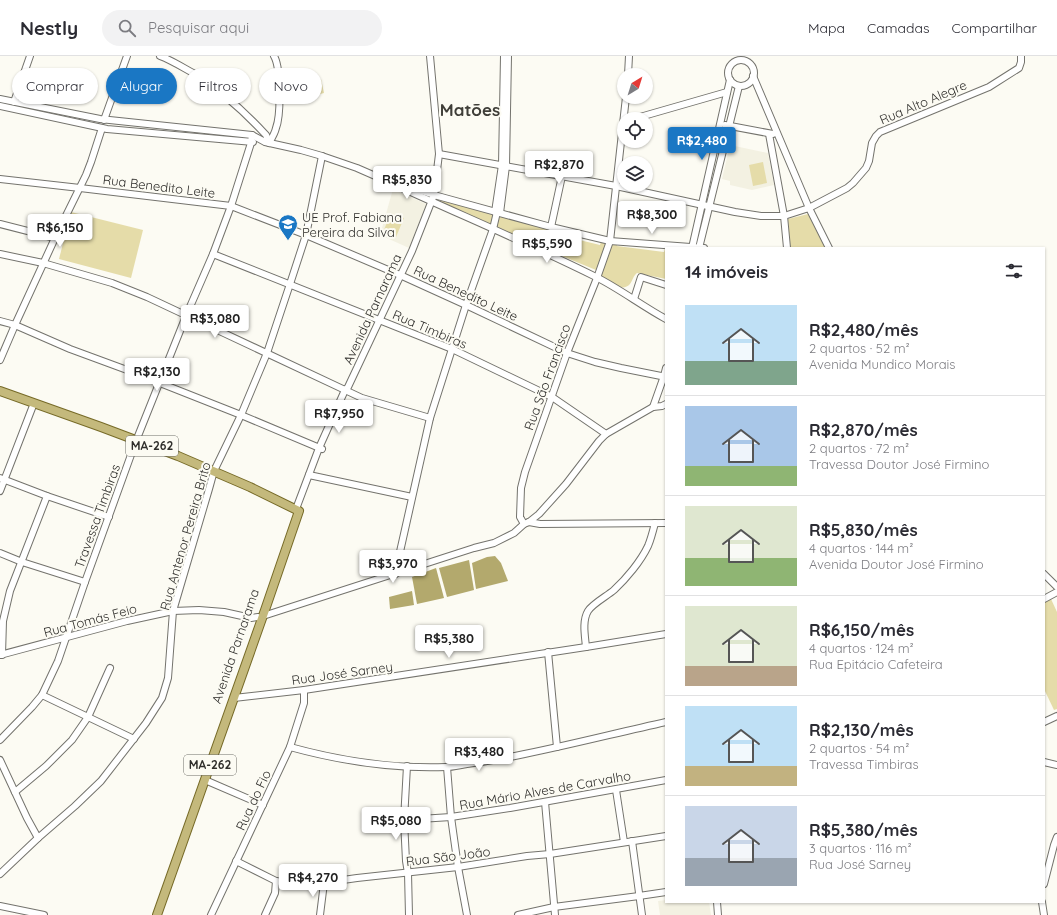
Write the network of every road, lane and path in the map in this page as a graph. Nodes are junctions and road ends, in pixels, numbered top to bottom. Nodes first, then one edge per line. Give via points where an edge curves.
1 (30, 56) edge
2 (127, 56) edge
3 (160, 56) edge
4 (274, 56) edge
5 (430, 56) edge
6 (504, 56) edge
7 (508, 56) edge
8 (630, 56) edge
9 (733, 56) edge
10 (748, 56) edge
11 (1021, 56) edge
12 (748, 63) junction
13 (731, 64) junction
14 (26, 68) edge
15 (629, 68) edge
16 (753, 76) junction
17 (730, 80) junction
18 (739, 86) junction
19 (727, 92) junction
20 (0, 99) edge
21 (12, 102) edge
22 (24, 104) edge
23 (0, 106) edge
24 (653, 113) edge
25 (104, 120) junction
26 (720, 123) junction
27 (728, 125) junction
28 (102, 128) junction
29 (203, 130) junction
30 (769, 134) junction
31 (252, 135) junction
32 (778, 135) junction
33 (202, 138) junction
34 (267, 142) junction
35 (251, 143) junction
36 (621, 148) edge
37 (439, 154) junction
38 (322, 156) junction
39 (504, 165) junction
40 (562, 176) junction
41 (0, 179) edge
42 (389, 182) junction
43 (616, 186) junction
44 (80, 188) junction
45 (434, 195) junction
46 (432, 202) junction
47 (702, 205) junction
48 (231, 206) junction
49 (710, 207) junction
50 (809, 208) junction
51 (497, 212) junction
52 (784, 216) junction
53 (0, 224) edge
54 (551, 227) junction
55 (493, 229) junction
56 (306, 236) junction
57 (55, 238) junction
58 (610, 241) junction
59 (680, 247) edge
60 (692, 247) edge
61 (700, 247) edge
62 (787, 247) edge
63 (828, 247) edge
64 (0, 254) edge
65 (213, 254) junction
66 (44, 263) junction
67 (400, 276) junction
68 (597, 278) junction
69 (290, 284) junction
70 (665, 285) edge
71 (634, 299) junction
72 (466, 305) junction
73 (186, 316) junction
74 (665, 318) edge
75 (380, 320) junction
76 (0, 321) edge
77 (15, 325) junction
78 (452, 349) junction
79 (567, 353) junction
80 (267, 354) junction
81 (0, 360) edge
82 (665, 376) edge
83 (159, 382) junction
84 (347, 390) junction
85 (0, 391) edge
86 (552, 397) junction
87 (34, 403) junction
88 (665, 404) edge
89 (653, 407) junction
90 (241, 415) junction
91 (430, 418) junction
92 (606, 434) junction
93 (136, 441) junction
94 (321, 449) junction
95 (214, 471) junction
96 (310, 476) junction
97 (2, 479) edge
98 (0, 491) edge
99 (47, 496) junction
100 (412, 497) junction
101 (298, 510) junction
102 (109, 517) junction
103 (527, 523) junction
104 (655, 523) junction
105 (665, 523) edge
106 (0, 553) edge
107 (22, 562) junction
108 (395, 574) junction
109 (1045, 575) edge
110 (85, 582) junction
111 (1057, 587) edge
112 (1057, 592) edge
113 (1045, 598) edge
114 (173, 611) junction
115 (262, 613) junction
116 (2, 620) edge
117 (665, 634) edge
118 (66, 638) junction
119 (586, 647) junction
120 (548, 652) junction
121 (1, 655) edge
122 (110, 668) dead end
123 (304, 690) junction
124 (42, 695) junction
125 (232, 697) junction
126 (1057, 716) edge
127 (88, 717) junction
128 (665, 722) edge
129 (1045, 722) edge
130 (134, 739) junction
131 (0, 740) edge
132 (290, 747) junction
133 (557, 748) junction
134 (0, 760) edge
135 (1045, 762) edge
136 (1057, 765) edge
137 (407, 766) junction
138 (447, 767) junction
139 (202, 779) junction
140 (665, 780) edge
141 (616, 790) junction
142 (16, 792) junction
143 (545, 802) junction
144 (263, 805) junction
145 (451, 817) junction
146 (404, 820) junction
147 (665, 836) edge
148 (1057, 837) edge
149 (38, 838) junction
150 (624, 842) junction
151 (632, 842) junction
152 (550, 854) junction
153 (236, 861) junction
154 (458, 867) junction
155 (408, 873) junction
156 (0, 874) edge
157 (1045, 880) edge
158 (276, 881) junction
159 (324, 883) junction
160 (162, 892) junction
161 (665, 892) edge
162 (639, 896) junction
163 (717, 903) edge
164 (1042, 903) edge
165 (0, 906) edge
166 (554, 907) junction
167 (44, 915) edge
168 (152, 915) edge
169 (157, 915) edge
170 (211, 915) edge
171 (265, 915) edge
172 (320, 915) edge
173 (409, 915) edge
174 (467, 915) edge
175 (518, 915) edge
176 (555, 915) edge
177 (642, 915) edge
178 (718, 915) edge
179 (1044, 915) edge

1 - 14 street
2 - 25 street
3 - 34 street via 195,74 229,98 266,135
4 - 34 street via 280,89 279,108 277,128
5 - 37 street, Avenida Parnarama
6 - 39 street
7 - 39 street
8 - 15 street
9 - 13 street
10 - 12 street
11 - 50 street, Rua Alto Alegre via 1018,68 989,87 880,132 872,143 869,161 860,175 847,188
12 - 13 street via 741,60
12 - 16 street via 753,69
13 - 17 street via 728,72
16 - 18 street via 749,82
16 - 32 street
17 - 18 street
17 - 19 street
18 - 27 street
19 - 24 street
19 - 26 street
20 - 21 street
22 - 25 street
23 - 28 street
25 - 28 street
25 - 28 street
25 - 29 street
26 - 27 street
26 - 47 street
27 - 30 street
27 - 49 street
28 - 33 street
28 - 44 street
29 - 31 street
29 - 33 street
30 - 32 street
30 - 52 street
31 - 34 street
31 - 35 street, Travessa Timbiras
32 - 50 street
33 - 35 street
34 - 35 street
34 - 38 street
35 - 48 street, Travessa Timbiras
36 - 43 street, Rua São Francisco
37 - 39 street, Rua Alto Alegre
37 - 45 street, Avenida Parnarama
38 - 42 street
38 - 56 street, Rua Antenor Pereira Brito
39 - 40 street, Rua Alto Alegre
39 - 51 street
40 - 43 street, Rua Alto Alegre
40 - 54 street
41 - 44 street, Rua Benedito Leite
42 - 45 street
42 - 46 street
43 - 47 street, Rua Alto Alegre
43 - 58 street, Rua São Francisco
44 - 48 street, Rua Benedito Leite
44 - 57 street
45 - 46 street, Avenida Parnarama / MA-262
45 - 51 street
46 - 55 street
46 - 67 street, Avenida Parnarama / MA-262
47 - 49 street, Rua Alto Alegre
47 - 60 street
48 - 56 street, Rua Benedito Leite
48 - 65 street, Travessa Timbiras
49 - 52 street, Rua Alto Alegre via 761,216
49 - 61 street
50 - 52 street, Rua Alto Alegre
50 - 63 street
51 - 54 street
51 - 55 street
52 - 62 street
53 - 57 street
54 - 58 street
55 - 68 street
55 - 72 street
56 - 67 street, Rua Benedito Leite
56 - 69 street, Rua Antenor Pereira Brito
57 - 66 street
58 - 59 street
58 - 68 street, Rua São Francisco
64 - 66 street
65 - 69 street, Rua Timbiras
65 - 73 street, Travessa Timbiras
66 - 73 street via 112,283
66 - 77 street
67 - 72 street, Rua Benedito Leite
67 - 75 street, Avenida Parnarama / MA-262
68 - 71 street
68 - 79 street, Rua São Francisco
69 - 75 street, Rua Timbiras
69 - 80 street, Rua Antenor Pereira Brito
70 - 71 street via 641,277
71 - 74 street
72 - 78 street
72 - 79 street, Rua Benedito Leite
73 - 80 street
73 - 83 street, Travessa Timbiras
75 - 78 street, Rua Timbiras
75 - 84 street, Avenida Parnarama / MA-262
76 - 77 street
77 - 81 street
77 - 83 street via 70,349
78 - 86 street, Rua Timbiras
78 - 91 street
79 - 82 street, Rua Benedito Leite via 595,362
79 - 86 street, Rua São Francisco
80 - 84 street
80 - 90 street, Rua Antenor Pereira Brito
82 - 89 street
83 - 90 street
83 - 93 street, Travessa Timbiras
84 - 91 street via 362,398
84 - 94 street, Avenida Parnarama / MA-262
85 - 87 main road, MA-262
86 - 92 street, Rua Timbiras
86 - 103 street, Rua São Francisco via 521,488 520,518
87 - 93 main road, MA-262
87 - 97 street
88 - 89 street
89 - 92 street
90 - 94 street
90 - 95 street, Rua Antenor Pereira Brito
91 - 100 street
92 - 103 street via 559,493
93 - 95 main road, MA-262
93 - 102 street, Travessa Timbiras
94 - 96 street, Avenida Parnarama / MA-262
95 - 101 main road, MA-262
95 - 114 street, Rua Antenor Pereira Brito
96 - 100 street
96 - 101 street, Avenida Parnarama / MA-262
97 - 98 street
97 - 99 street
99 - 102 street
99 - 107 street
100 - 108 street
101 - 115 main road, Avenida Parnarama / MA-262
102 - 110 street, Travessa Timbiras
103 - 104 street
103 - 108 street via 494,543
104 - 105 street
104 - 119 street via 648,546 638,563 614,590 589,609 585,625
106 - 107 street
107 - 110 street
107 - 116 street
108 - 115 street
109 - 111 street
110 - 118 street, Travessa Timbiras
112 - 113 street
114 - 115 street, Rua Tomás Feio via 224,612 251,618
114 - 118 street, Rua Tomás Feio
114 - 130 street, Rua Antenor Pereira Brito via 168,678 162,698
115 - 125 main road, Avenida Parnarama / MA-262
116 - 121 street
117 - 119 street, Rua José Sarney
118 - 121 street, Rua Tomás Feio
118 - 124 street, Travessa Timbiras
119 - 120 street, Rua José Sarney
120 - 123 street, Rua José Sarney
120 - 133 street
122 - 127 street
123 - 125 street, Rua José Sarney
123 - 132 street, Rua do Fio via 304,703
124 - 127 street
124 - 131 street, Travessa Timbiras
125 - 139 main road, Avenida Parnarama / MA-262
126 - 129 street
127 - 130 street
127 - 142 street via 72,740
128 - 133 street
130 - 149 street, Rua Antenor Pereira Brito via 101,781
132 - 137 street via 349,761
132 - 144 street, Rua do Fio
133 - 138 street
134 - 142 street
135 - 136 street
137 - 138 street
137 - 146 street
138 - 145 street
139 - 144 street
139 - 160 main road, Avenida Parnarama / MA-262
140 - 141 street, Rua Mário Alves de Carvalho
141 - 143 street, Rua Mário Alves de Carvalho
141 - 150 street
142 - 149 street
143 - 145 street, Rua Mário Alves de Carvalho
143 - 152 street
144 - 153 street, Rua do Fio
145 - 146 street, Rua Mário Alves de Carvalho
145 - 154 street
146 - 155 street
147 - 151 street, Rua São João
148 - 157 street
149 - 156 street, Rua Antenor Pereira Brito
150 - 151 street, Rua São João
150 - 152 street, Rua São João
151 - 162 street
152 - 154 street, Rua São João
152 - 166 street
153 - 158 street, Rua São João
153 - 170 street, Rua do Fio
154 - 155 street, Rua São João
154 - 174 street
155 - 159 street, Rua São João
155 - 173 street
158 - 159 street, Rua São João via 308,885
158 - 171 street via 275,893
159 - 172 street
160 - 168 main road, Avenida Parnarama / MA-262
160 - 169 main road, Avenida Parnarama / MA-262
161 - 162 street
162 - 166 street
162 - 177 street
163 - 178 street
164 - 179 street
165 - 167 street
166 - 175 street
166 - 176 street

